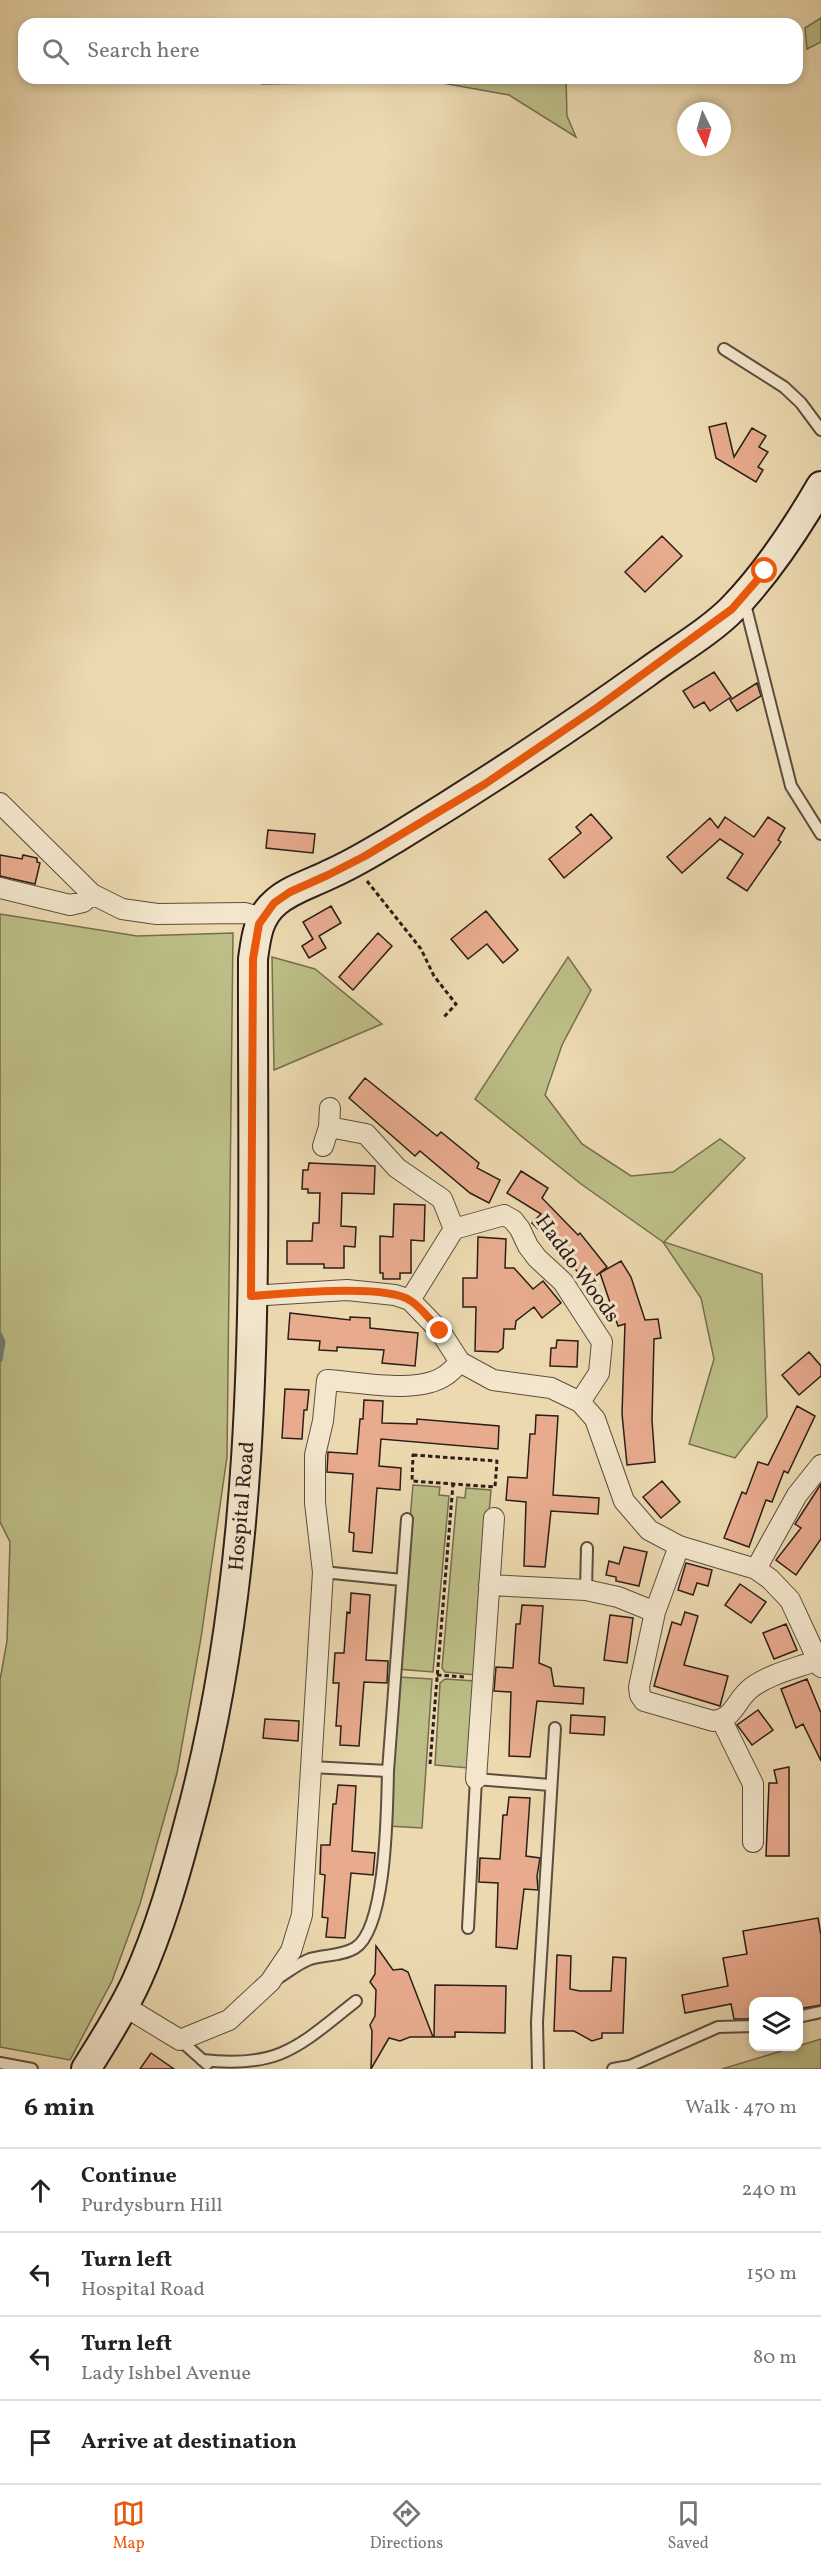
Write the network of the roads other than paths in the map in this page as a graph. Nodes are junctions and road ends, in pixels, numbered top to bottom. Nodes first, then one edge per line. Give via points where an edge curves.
1 (724, 349) dead end
2 (821, 430) edge
3 (817, 501) edge
4 (743, 596) junction
5 (0, 803) edge
6 (821, 834) edge
7 (0, 888) edge
8 (92, 894) junction
9 (262, 918) junction
10 (328, 1127) dead end
11 (454, 1229) junction
12 (251, 1296) junction
13 (410, 1300) junction
14 (460, 1362) junction
15 (580, 1402) junction
16 (821, 1465) edge
17 (494, 1518) dead end
18 (407, 1519) dead end
19 (679, 1546) junction
20 (587, 1548) dead end
21 (756, 1569) junction
22 (323, 1572) junction
23 (402, 1580) junction
24 (489, 1585) junction
25 (586, 1590) junction
26 (655, 1612) junction
27 (819, 1663) edge
28 (722, 1721) junction
29 (555, 1728) dead end
30 (311, 1767) junction
31 (388, 1771) junction
32 (476, 1779) junction
33 (550, 1785) junction
34 (753, 1842) dead end
35 (468, 1928) dead end
36 (270, 1982) junction
37 (356, 2001) dead end
38 (124, 2006) junction
39 (821, 2012) edge
40 (803, 2016) edge
41 (749, 2026) edge
42 (180, 2040) junction
43 (202, 2060) junction
44 (0, 2063) edge
45 (32, 2069) edge
46 (86, 2069) edge
47 (213, 2069) edge
48 (538, 2069) edge
49 (613, 2069) edge

1 - 2 lane via 784,387
3 - 4 main road
4 - 6 lane via 791,786
4 - 9 main road via 732,609 598,707 485,784 354,862 290,892
5 - 8 street
7 - 8 street via 70,905 83,902
8 - 9 street via 122,909 148,913 245,913
9 - 12 main road, Hospital Road via 253,959
10 - 11 street via 366,1134 397,1168 441,1199
11 - 13 street
11 - 15 street, Haddo Woods via 504,1215 520,1229 537,1258 563,1282 602,1342 599,1373
12 - 13 street via 347,1290 395,1294
12 - 38 main road, Hospital Road via 242,1501 232,1612 213,1724 169,1897
13 - 14 street via 440,1331
14 - 15 street via 493,1380 551,1388
14 - 22 street via 446,1376 426,1384 401,1386 327,1380 314,1485
15 - 19 street via 595,1419 624,1501 649,1530
16 - 21 street via 797,1495
17 - 24 street
18 - 23 lane
19 - 21 street
19 - 26 street
20 - 25 lane
21 - 27 street via 790,1600
22 - 23 lane
22 - 30 street
23 - 31 lane
24 - 25 street
24 - 32 street
25 - 26 street via 618,1597
26 - 28 street via 640,1695 644,1701
27 - 28 street via 762,1681 749,1689
28 - 34 street via 753,1784
29 - 33 lane
30 - 31 lane
30 - 36 street via 302,1915 291,1951
31 - 36 lane via 385,1860 373,1917 364,1938 355,1948 308,1960
32 - 33 lane
32 - 35 lane
33 - 48 lane
36 - 42 street via 229,2020
37 - 43 lane via 290,2052 270,2061 228,2065
38 - 42 street
38 - 46 main road, Hospital Road
39 - 40 lane
41 - 49 lane via 718,2027 630,2066
42 - 43 lane
43 - 47 lane
44 - 45 lane

